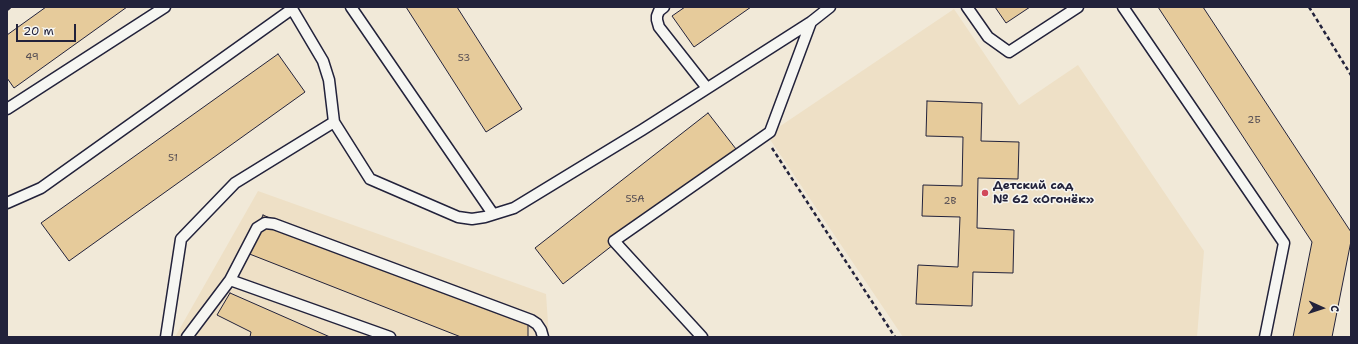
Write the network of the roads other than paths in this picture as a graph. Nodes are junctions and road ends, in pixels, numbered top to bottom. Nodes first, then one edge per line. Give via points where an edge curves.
1 (166, 7) edge
2 (351, 7) edge
3 (664, 7) edge
4 (830, 7) edge
5 (967, 7) edge
6 (1078, 7) edge
7 (1123, 7) edge
8 (291, 8) edge
9 (811, 22) junction
10 (707, 88) junction
11 (7, 109) edge
12 (334, 122) junction
13 (7, 203) edge
14 (493, 214) junction
15 (230, 280) junction
16 (166, 337) edge
17 (187, 337) edge
18 (390, 337) edge
19 (542, 337) edge
20 (702, 337) edge
21 (1265, 337) edge

1 - 11 lane
2 - 14 lane
3 - 10 lane via 657,16 659,27
4 - 9 lane
5 - 6 lane via 988,36 1009,52
7 - 21 lane via 1284,243
8 - 12 lane via 322,61 329,80
8 - 13 lane via 41,188
9 - 10 lane
9 - 20 lane via 770,132 614,241
10 - 14 lane via 514,208
12 - 14 lane via 370,179 458,217 472,219
12 - 16 lane via 235,183 181,239
15 - 17 lane
15 - 18 lane
15 - 19 lane via 257,228 265,223 274,224 531,320 537,324

